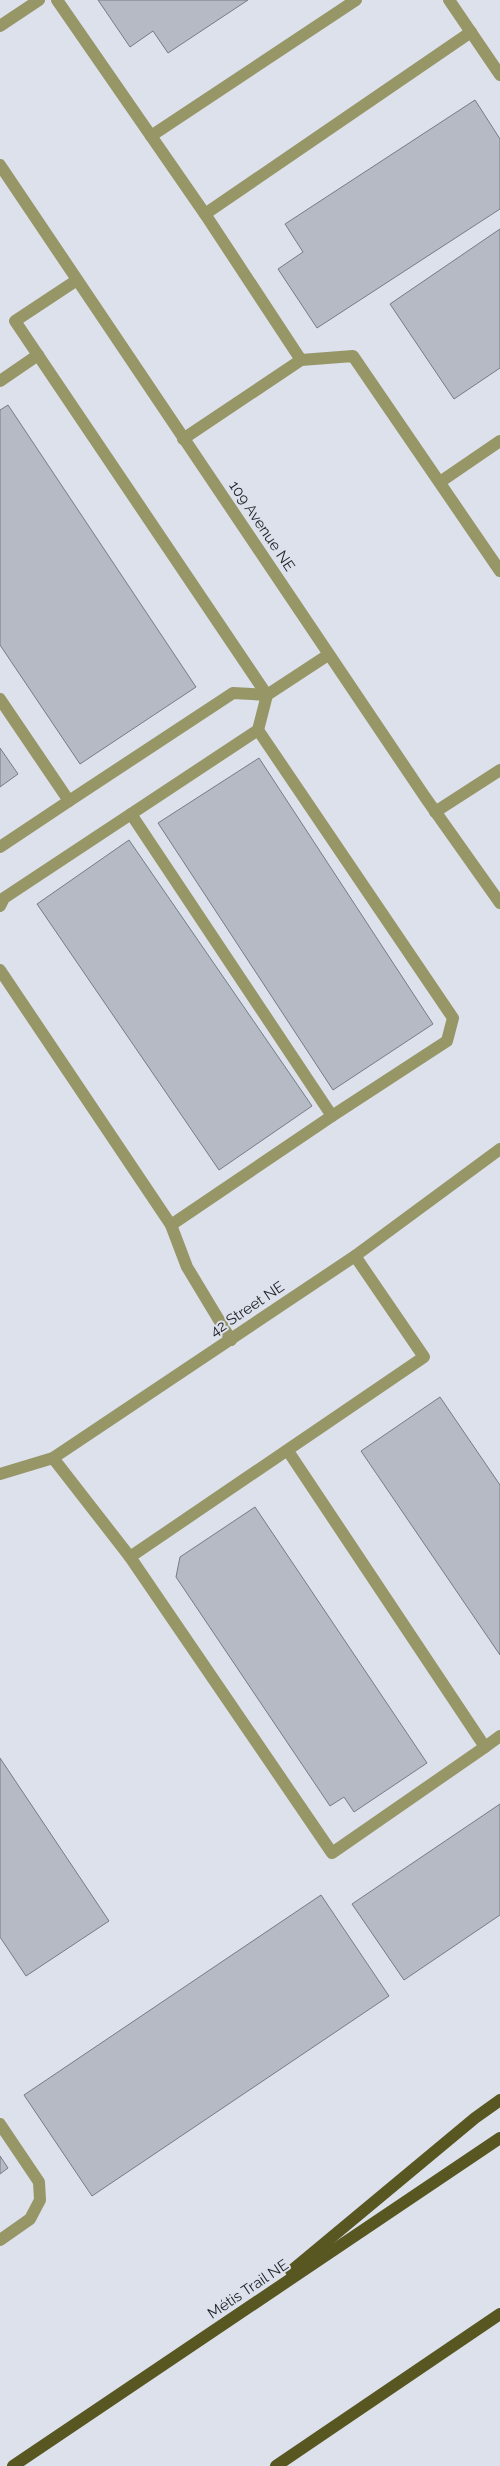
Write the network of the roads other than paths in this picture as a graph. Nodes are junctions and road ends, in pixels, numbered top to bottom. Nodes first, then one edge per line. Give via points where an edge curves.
1 (39, 0) edge
2 (57, 0) edge
3 (356, 0) edge
4 (449, 0) edge
5 (0, 26) edge
6 (470, 32) junction
7 (500, 75) edge
8 (151, 136) junction
9 (0, 165) edge
10 (205, 214) junction
11 (77, 280) junction
12 (38, 355) junction
13 (302, 360) junction
14 (0, 381) edge
15 (183, 439) junction
16 (500, 441) edge
17 (440, 482) junction
18 (495, 553) edge
19 (500, 571) edge
20 (328, 655) junction
21 (267, 695) junction
22 (0, 699) edge
23 (258, 730) junction
24 (500, 770) edge
25 (69, 801) junction
26 (435, 812) junction
27 (131, 814) junction
28 (0, 847) edge
29 (500, 903) edge
30 (0, 906) edge
31 (0, 970) edge
32 (332, 1116) junction
33 (500, 1149) edge
34 (172, 1225) junction
35 (354, 1256) junction
36 (231, 1340) junction
37 (288, 1451) junction
38 (53, 1458) junction
39 (0, 1474) edge
40 (130, 1557) junction
41 (500, 1736) edge
42 (485, 1746) junction
43 (500, 2100) edge
44 (0, 2124) edge
45 (500, 2138) edge
46 (0, 2240) edge
47 (500, 2314) edge
48 (236, 2317) junction
49 (13, 2466) edge
50 (276, 2466) edge

1 - 5 street
2 - 8 street
3 - 8 street
4 - 6 street
6 - 7 street
6 - 10 street
8 - 10 street
9 - 11 street, 109 Avenue NE
10 - 13 street
11 - 12 street via 15,321
11 - 15 street, 109 Avenue NE
12 - 14 street
12 - 21 street
13 - 15 street
13 - 17 street via 353,356
15 - 20 street, 109 Avenue NE
16 - 17 street
17 - 18 street
18 - 19 street
20 - 21 street
20 - 26 street, 109 Avenue NE
21 - 23 street
21 - 25 street via 233,693
22 - 25 street
23 - 27 street
23 - 32 street via 453,1018 447,1042
24 - 26 street
25 - 28 street
26 - 29 street, 109 Avenue NE
27 - 30 street via 4,898
27 - 32 street
31 - 34 street
32 - 34 street
33 - 35 street, 42 Street NE
34 - 36 street via 187,1267
35 - 36 street, 42 Street NE
35 - 37 street via 424,1356
36 - 38 street, 42 Street NE
37 - 40 street
37 - 42 street
38 - 39 street, 42 Street NE
38 - 40 street
40 - 42 street via 332,1853
41 - 42 street
43 - 48 main road
44 - 46 street via 39,2182 40,2200 30,2219
45 - 48 main road, Métis Trail NE
47 - 50 main road
48 - 49 main road, Métis Trail NE

